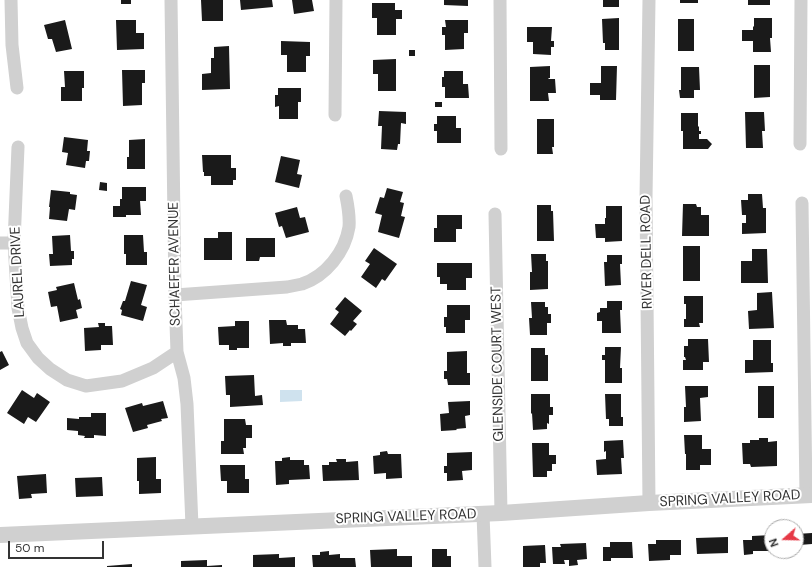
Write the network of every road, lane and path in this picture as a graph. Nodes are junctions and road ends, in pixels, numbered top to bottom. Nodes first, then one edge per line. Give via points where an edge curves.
1 (11, 0) edge
2 (171, 0) edge
3 (336, 0) edge
4 (500, 0) edge
5 (649, 0) edge
6 (801, 0) edge
7 (17, 88) dead end
8 (335, 115) dead end
9 (800, 144) dead end
10 (18, 146) dead end
11 (500, 149) dead end
12 (346, 196) dead end
13 (802, 203) dead end
14 (495, 214) dead end
15 (0, 243) edge
16 (14, 243) junction
17 (175, 295) junction
18 (808, 333) edge
19 (177, 352) junction
20 (809, 495) edge
21 (649, 503) junction
22 (483, 514) junction
23 (501, 514) junction
24 (192, 526) junction
25 (0, 535) edge
26 (485, 567) edge

1 - 7 street via 12,45
2 - 17 street, SCHAEFER AVENUE
3 - 8 street
4 - 11 street
5 - 21 street, RIVER DELL ROAD via 646,198
6 - 9 street
10 - 16 street, LAUREL DRIVE
12 - 17 street via 349,226 345,241 338,256 316,277 302,284 287,287
13 - 18 street
14 - 23 street, GLENSIDE COURT WEST
15 - 16 street
16 - 19 street, LAUREL DRIVE via 18,308 22,328 27,343 50,369 67,380 86,386 105,384 138,375
17 - 19 street, SCHAEFER AVENUE
18 - 20 street
19 - 24 street, SCHAEFER AVENUE via 187,404
20 - 21 street, SPRING VALLEY ROAD
21 - 23 street, SPRING VALLEY ROAD
22 - 23 street, SPRING VALLEY ROAD
22 - 24 street, SPRING VALLEY ROAD
22 - 26 street
24 - 25 street, SPRING VALLEY ROAD

